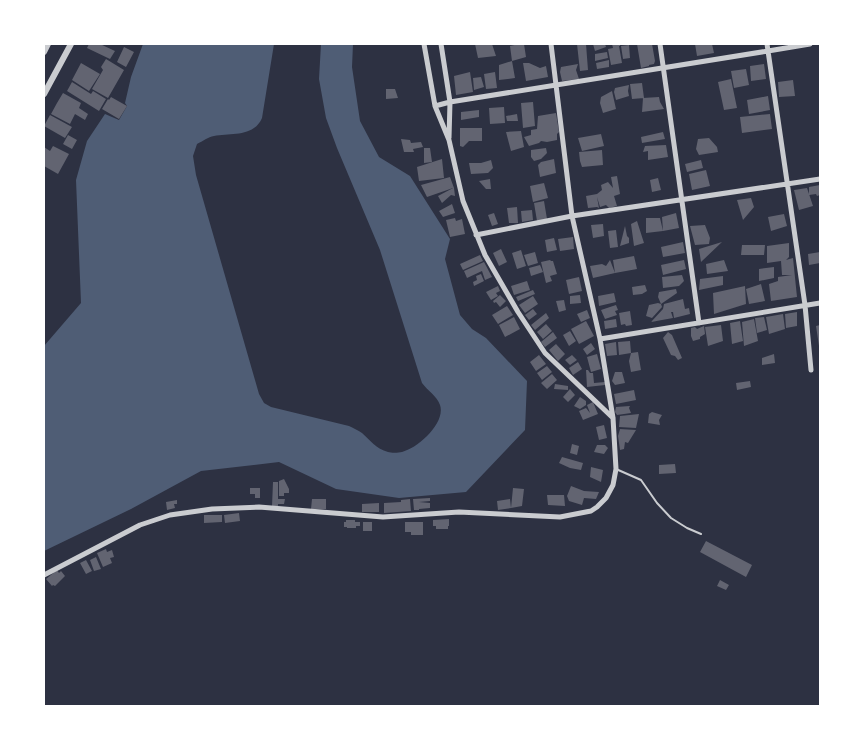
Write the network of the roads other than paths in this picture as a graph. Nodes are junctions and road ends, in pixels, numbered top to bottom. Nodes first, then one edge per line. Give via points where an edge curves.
1 (48, 44) edge
2 (71, 44) edge
3 (424, 44) edge
4 (441, 44) edge
5 (551, 44) edge
6 (660, 44) edge
7 (767, 44) edge
8 (810, 44) edge
9 (768, 51) junction
10 (44, 52) edge
11 (663, 68) junction
12 (557, 85) junction
13 (44, 94) edge
14 (450, 102) junction
15 (435, 105) junction
16 (449, 140) junction
17 (820, 179) edge
18 (788, 184) junction
19 (682, 199) junction
20 (572, 216) junction
21 (476, 235) junction
22 (820, 303) edge
23 (805, 305) junction
24 (699, 323) junction
25 (600, 339) junction
26 (811, 370) dead end
27 (613, 418) junction
28 (616, 469) junction
29 (701, 534) dead end
30 (44, 575) edge

1 - 10 street
2 - 13 street
3 - 15 street
4 - 14 street
5 - 12 street
6 - 11 street
7 - 9 street
8 - 9 street
9 - 11 street
9 - 18 street
11 - 12 street
11 - 19 street
12 - 14 street
12 - 20 street
14 - 15 street
14 - 16 street
15 - 16 street
16 - 21 street via 463,201
17 - 18 street
18 - 19 street
18 - 23 street
19 - 20 street
19 - 24 street
20 - 21 street
20 - 25 street
21 - 27 street via 545,353
22 - 23 street
23 - 24 street
23 - 26 street
24 - 25 street
25 - 27 street
27 - 28 street
28 - 29 lane via 641,480 671,518
28 - 30 street via 609,493 597,507 560,517 459,512 383,517 259,507 212,509 170,515 140,525

